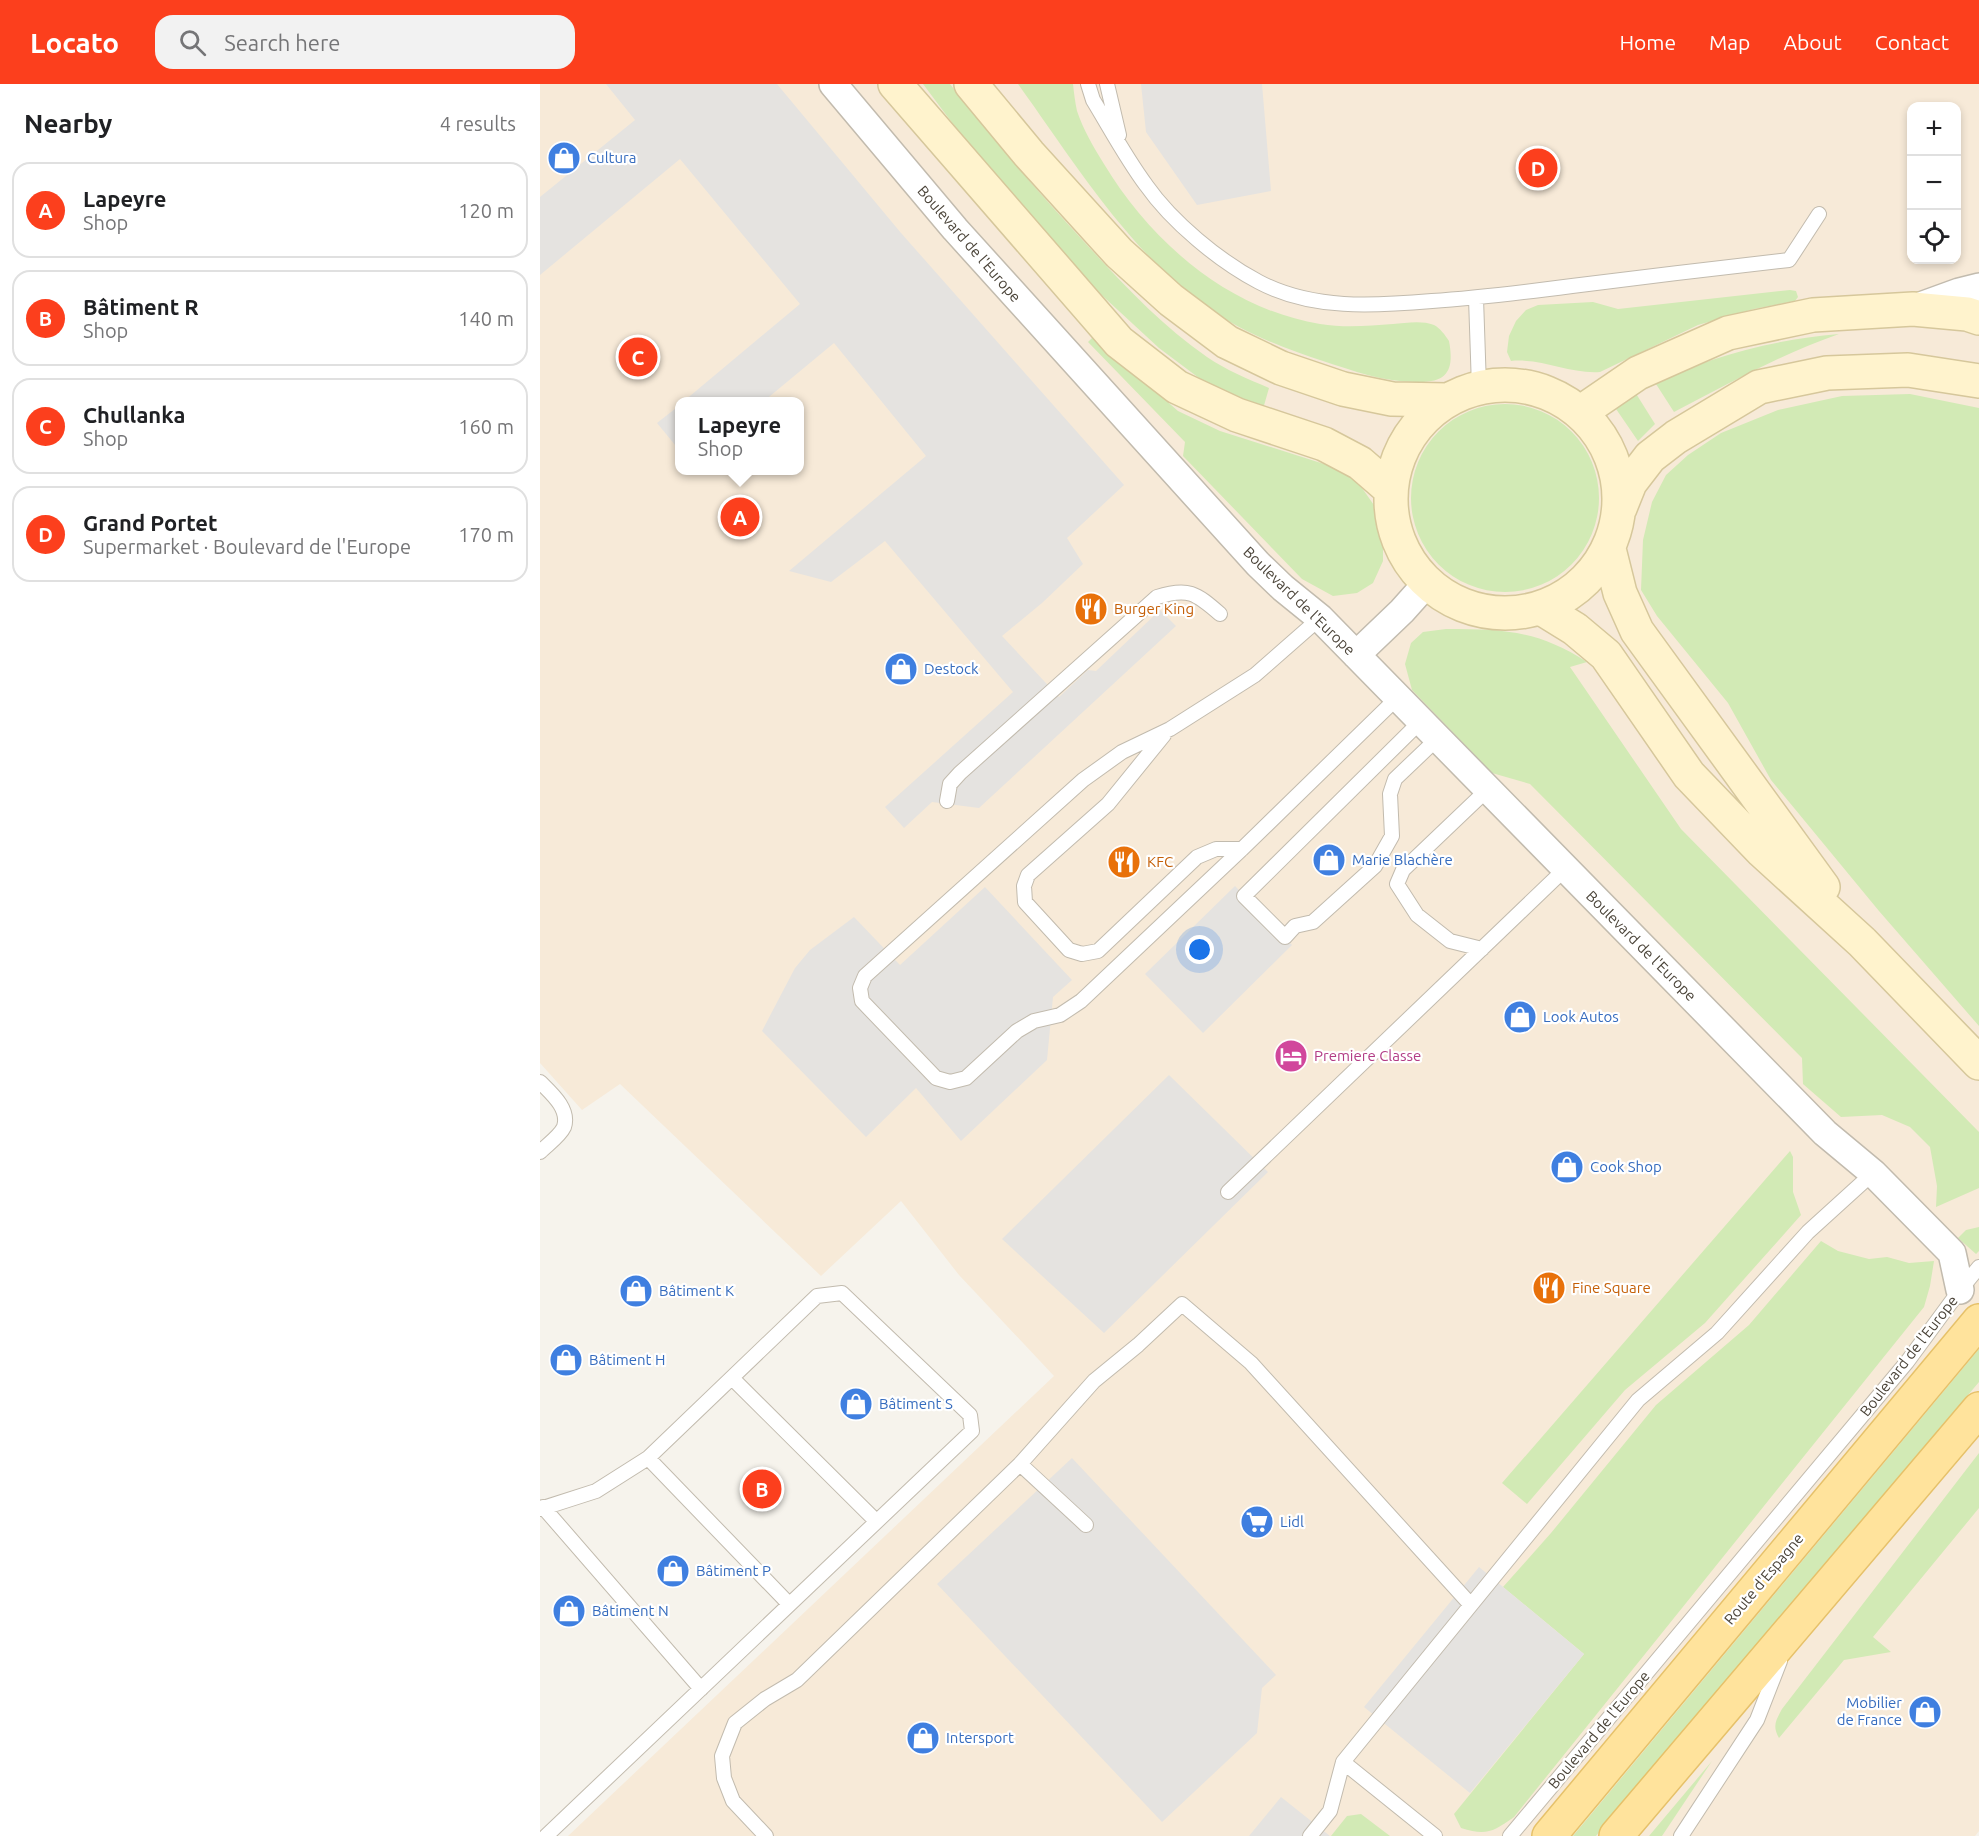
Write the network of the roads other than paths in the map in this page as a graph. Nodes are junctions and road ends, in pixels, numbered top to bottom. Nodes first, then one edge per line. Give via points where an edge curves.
1 (833, 84) edge
2 (895, 84) edge
3 (1088, 84) edge
4 (1107, 84) edge
5 (984, 89) edge
6 (1122, 148) junction
7 (1819, 214) dead end
8 (1979, 287) edge
9 (1476, 298) junction
10 (1913, 309) junction
11 (1979, 318) edge
12 (1979, 381) edge
13 (1479, 387) junction
14 (1447, 399) junction
15 (1581, 412) junction
16 (1390, 489) junction
17 (1620, 508) junction
18 (1609, 549) junction
19 (1427, 583) junction
20 (1541, 608) junction
21 (1220, 614) dead end
22 (1320, 618) junction
23 (1356, 655) junction
24 (1398, 697) junction
25 (1170, 729) junction
26 (1430, 729) junction
27 (1488, 789) junction
28 (947, 801) dead end
29 (1242, 849) junction
30 (1565, 869) junction
31 (1862, 942) junction
32 (1482, 949) junction
33 (1979, 1063) edge
34 (540, 1082) edge
35 (540, 1152) edge
36 (1873, 1173) junction
37 (1228, 1192) dead end
38 (1979, 1268) edge
39 (1960, 1290) junction
40 (1979, 1321) edge
41 (732, 1378) junction
42 (1979, 1409) edge
43 (648, 1458) junction
44 (1020, 1464) junction
45 (542, 1508) edge
46 (876, 1521) junction
47 (1086, 1525) dead end
48 (789, 1604) junction
49 (1470, 1604) junction
50 (1790, 1633) junction
51 (701, 1689) junction
52 (1343, 1762) junction
53 (546, 1836) edge
54 (766, 1836) edge
55 (1310, 1836) edge
56 (1435, 1836) edge
57 (1510, 1836) edge
58 (1549, 1836) edge
59 (1616, 1836) edge
60 (1681, 1836) edge

1 - 22 street, Boulevard de l'Europe via 955,229 1250,555
2 - 16 street via 1119,342 1177,387 1237,415 1324,444 1360,463
3 - 6 lane via 1093,100
4 - 6 lane
5 - 14 street via 1029,154 1119,254 1227,342 1281,368 1343,389 1392,399
6 - 9 lane via 1146,186 1178,221 1218,256 1267,286 1349,306
7 - 9 lane via 1789,260
8 - 10 street
9 - 13 lane
10 - 11 street
10 - 15 street via 1813,315 1728,333 1638,373
12 - 17 street via 1908,370 1827,373 1759,387 1650,456 1630,483
13 - 14 street
13 - 15 street via 1515,384 1551,393
14 - 16 street via 1420,421 1400,452
15 - 17 street via 1608,448 1618,473
16 - 19 street via 1391,518 1400,546
17 - 18 street
18 - 20 street via 1592,574 1569,595
18 - 31 street via 1620,593 1637,631
19 - 20 street via 1467,607 1504,614
19 - 23 street
20 - 31 street via 1606,655 1689,775 1762,851
21 - 28 lane via 1200,596 1175,591 1157,597 960,773 950,784
22 - 23 street, Boulevard de l'Europe
22 - 25 lane via 1255,675
23 - 24 street, Boulevard de l'Europe
24 - 26 street, Boulevard de l'Europe
24 - 29 lane
25 - 29 lane via 1108,804 1028,875 1025,902 1069,950 1082,954 1098,951 1197,857 1216,849
25 - 29 lane via 1122,752 1083,780 865,976 860,988 862,1001 936,1078 950,1083 966,1078 1017,1031 1034,1021 1060,1015 1082,1001
26 - 26 lane via 1395,779 1390,794 1392,836 1375,866 1313,922 1295,926 1285,937 1244,896
26 - 27 street, Boulevard de l'Europe
27 - 30 street, Boulevard de l'Europe
27 - 32 lane via 1403,870 1398,884 1417,915 1450,941
30 - 32 lane
30 - 36 street, Boulevard de l'Europe via 1825,1133
31 - 33 street
32 - 37 lane
34 - 35 lane via 565,1114 563,1129
36 - 39 street, Boulevard de l'Europe via 1952,1253
36 - 49 lane via 1808,1232 1717,1333 1638,1400
38 - 39 lane
39 - 57 lane, Boulevard de l'Europe via 1900,1371
40 - 58 main road, Route d'Espagne
41 - 43 lane
41 - 46 lane
41 - 46 lane via 817,1296 842,1293 970,1415 972,1431
42 - 50 main road
43 - 45 lane via 596,1491
43 - 48 lane
44 - 47 lane
44 - 49 lane via 1094,1381 1182,1304 1251,1363
44 - 54 lane via 797,1680 735,1723 722,1756 724,1778 733,1801
45 - 51 lane
46 - 48 lane
48 - 51 lane
49 - 52 lane
50 - 59 main road
50 - 60 lane via 1757,1720
51 - 53 lane
52 - 55 lane via 1330,1811
52 - 56 lane

